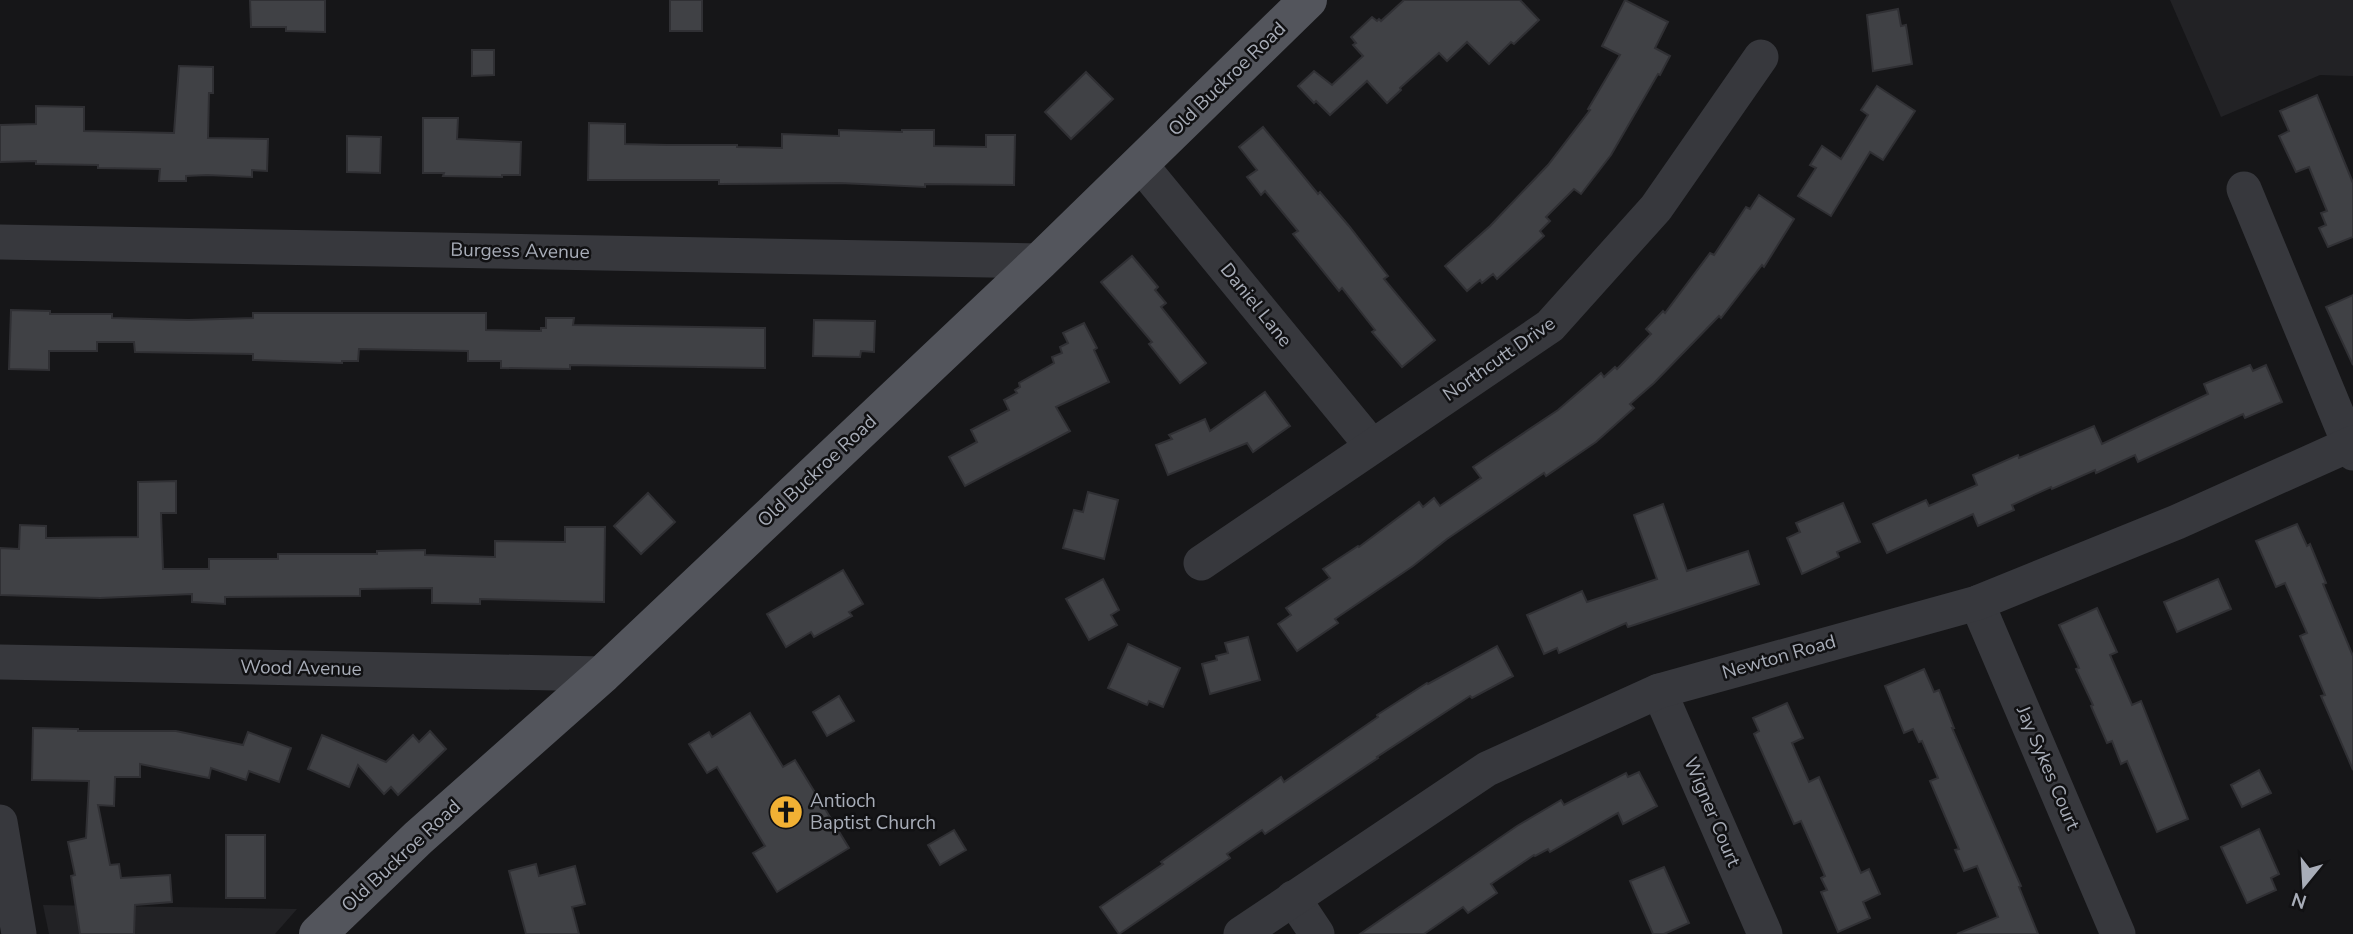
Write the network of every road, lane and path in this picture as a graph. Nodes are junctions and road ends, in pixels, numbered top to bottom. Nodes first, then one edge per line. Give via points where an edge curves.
1 (1308, 0) edge
2 (1760, 57) dead end
3 (1140, 164) junction
4 (2244, 189) dead end
5 (0, 242) edge
6 (1040, 261) junction
7 (1372, 446) junction
8 (2352, 447) edge
9 (1201, 563) dead end
10 (1977, 603) junction
11 (0, 662) edge
12 (603, 674) junction
13 (1660, 691) junction
14 (0, 821) edge
15 (1293, 898) junction
16 (19, 934) edge
17 (318, 934) edge
18 (1241, 934) edge
19 (1317, 934) edge
20 (1765, 934) edge
21 (2118, 934) edge

1 - 3 main road, Old Buckroe Road
2 - 7 street, Northcutt Drive via 1656,208 1550,326
3 - 6 main road, Old Buckroe Road
3 - 7 street, Daniel Lane
4 - 8 street
5 - 6 street, Burgess Avenue
6 - 12 main road, Old Buckroe Road
7 - 9 street, Northcutt Drive
8 - 10 street, Newton Road
10 - 13 street, Newton Road
10 - 21 street, Jay Sykes Court
11 - 12 street, Wood Avenue
12 - 17 main road, Old Buckroe Road via 418,838
13 - 15 street, Newton Road via 1487,769
13 - 20 street, Wigner Court
14 - 16 street
15 - 18 street, Newton Road
15 - 19 street

